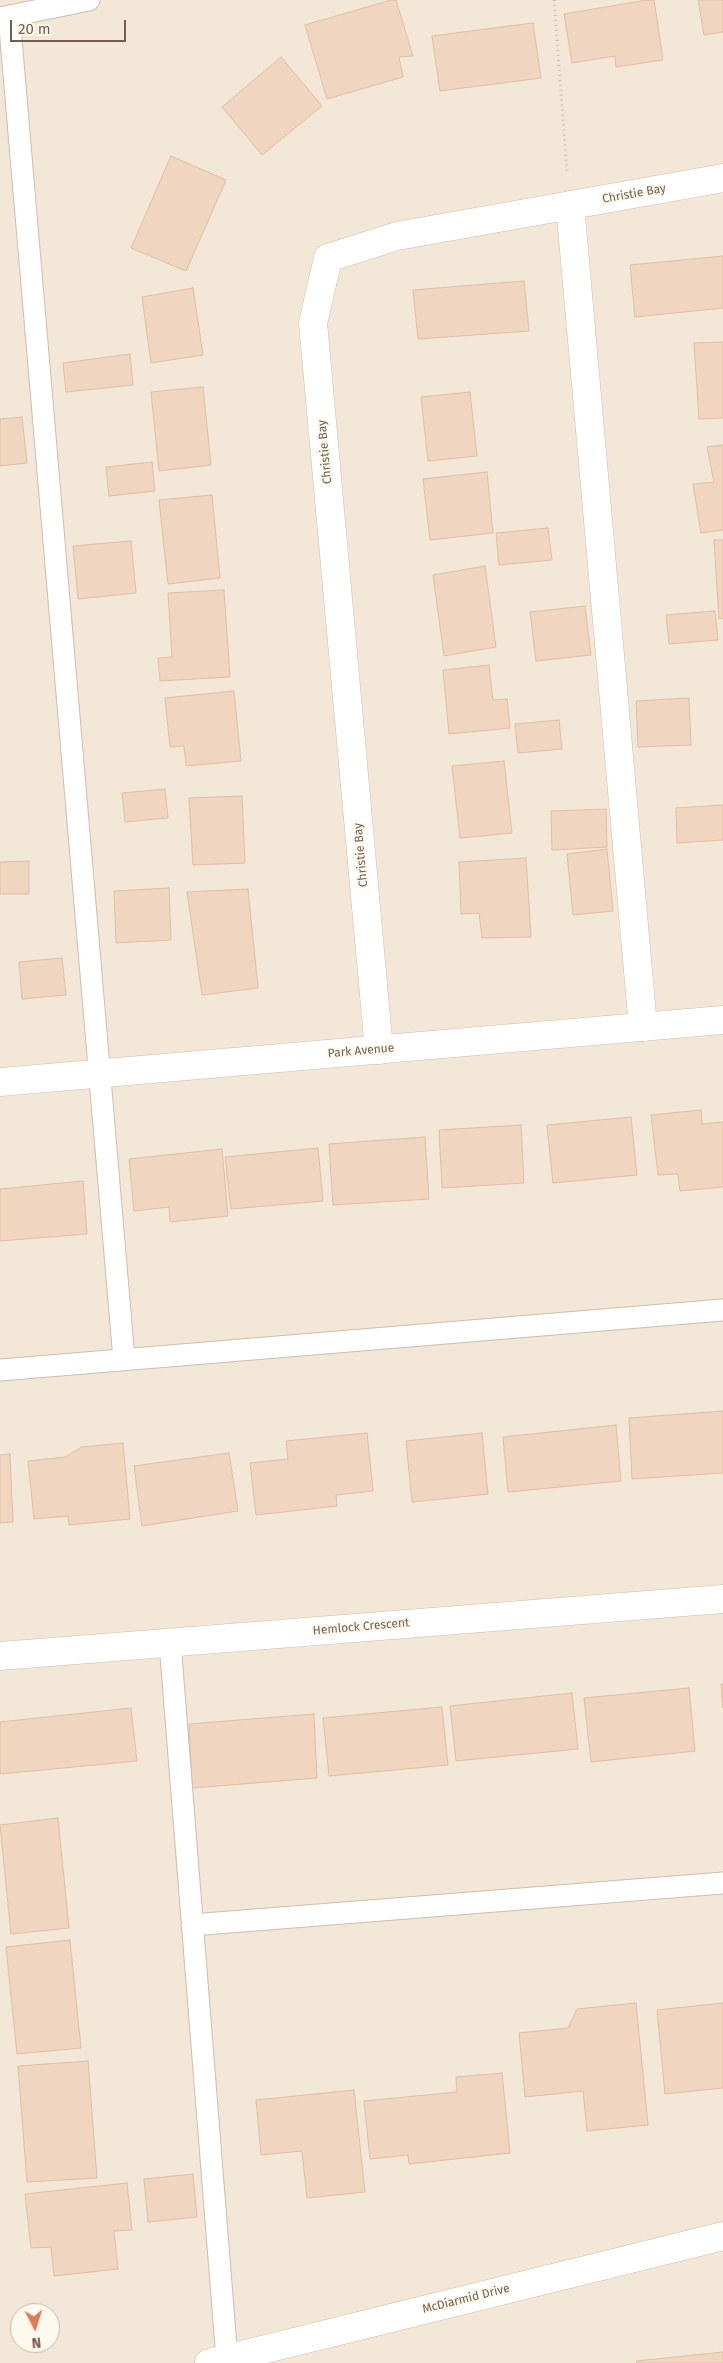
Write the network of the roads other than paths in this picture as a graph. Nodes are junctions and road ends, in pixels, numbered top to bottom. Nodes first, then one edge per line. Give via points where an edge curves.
1 (89, 0) edge
2 (5, 17) edge
3 (723, 178) edge
4 (570, 205) junction
5 (723, 1020) edge
6 (643, 1027) junction
7 (379, 1050) junction
8 (101, 1073) junction
9 (0, 1082) edge
10 (723, 1310) edge
11 (124, 1359) junction
12 (0, 1370) edge
13 (723, 1598) edge
14 (170, 1643) junction
15 (0, 1656) edge
16 (723, 1883) edge
17 (192, 1925) junction
18 (723, 2236) edge
19 (218, 2361) edge

1 - 2 lane
2 - 8 lane
3 - 4 street, Christie Bay
4 - 6 street
4 - 7 street, Christie Bay via 398,236 328,258 313,323
5 - 6 street, Park Avenue
6 - 7 street, Park Avenue
7 - 8 street, Park Avenue
8 - 9 street, Park Avenue
8 - 11 lane
10 - 11 lane
11 - 12 lane
13 - 14 street, Hemlock Crescent
14 - 15 street, Hemlock Crescent
14 - 17 lane
16 - 17 lane
17 - 19 lane
18 - 19 street, McDiarmid Drive

